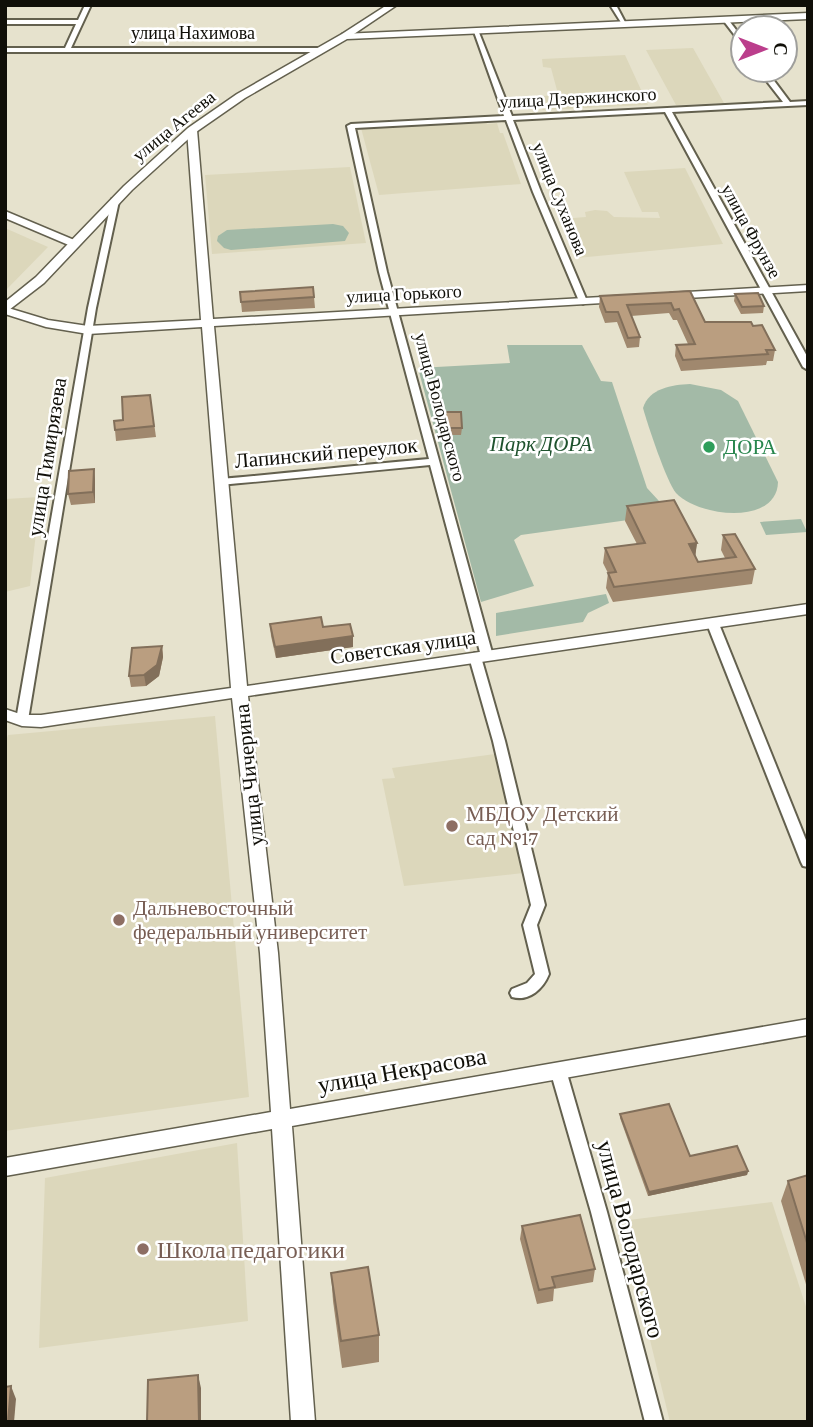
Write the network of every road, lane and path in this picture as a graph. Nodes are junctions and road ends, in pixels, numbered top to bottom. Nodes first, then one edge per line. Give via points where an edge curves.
1 (88, 5) edge
2 (393, 5) edge
3 (613, 5) edge
4 (808, 16) edge
5 (725, 19) junction
6 (5, 22) edge
7 (80, 22) junction
8 (624, 23) junction
9 (729, 25) edge
10 (475, 30) junction
11 (345, 36) junction
12 (5, 50) edge
13 (67, 50) junction
14 (318, 50) junction
15 (773, 84) edge
16 (787, 103) junction
17 (808, 103) edge
18 (667, 110) junction
19 (508, 117) junction
20 (351, 126) joint
21 (192, 130) junction
22 (115, 201) junction
23 (5, 214) edge
24 (75, 244) junction
25 (808, 288) edge
26 (766, 290) junction
27 (658, 297) edge
28 (632, 298) edge
29 (583, 301) junction
30 (5, 309) edge
31 (394, 312) junction
32 (208, 324) junction
33 (88, 330) junction
34 (808, 367) edge
35 (435, 462) junction
36 (220, 482) junction
37 (808, 609) edge
38 (713, 624) junction
39 (481, 657) junction
40 (241, 692) junction
41 (5, 714) edge
42 (22, 720) junction
43 (808, 862) edge
44 (517, 993) dead end
45 (808, 1027) edge
46 (558, 1070) junction
47 (280, 1118) junction
48 (5, 1167) edge
49 (303, 1422) edge
50 (654, 1422) edge

1 - 7 street
2 - 11 main road, улица Агеева
3 - 8 street
4 - 5 highway
5 - 8 highway
5 - 9 street
6 - 7 street
7 - 13 street
8 - 10 highway
10 - 11 highway
10 - 19 street, улица Суханова
11 - 14 highway, улица Агеева
12 - 13 street, улица Нахимова
13 - 14 street, улица Нахимова
14 - 21 highway, улица Агеева
15 - 16 street
16 - 17 street, улица Дзержинского
16 - 18 street, улица Дзержинского
18 - 19 street, улица Дзержинского
18 - 26 street, улица Фрунзе
19 - 20 street, улица Дзержинского
19 - 29 street, улица Суханова
20 - 31 street, улица Володарского
21 - 22 highway, улица Агеева
21 - 32 main road, улица Чичерина
22 - 24 highway, улица Агеева
22 - 33 street, улица Тимирязева
23 - 24 main road
24 - 30 highway, улица Агеева
25 - 26 main road
26 - 27 main road
26 - 34 street, улица Фрунзе
28 - 29 main road, улица Горького
29 - 31 main road, улица Горького
30 - 33 main road, улица Горького via 46,323
31 - 32 main road, улица Горького
31 - 35 street, улица Володарского
32 - 33 main road, улица Горького
32 - 36 main road, улица Чичерина
33 - 42 street, улица Тимирязева
35 - 36 street, Лапинский переулок
35 - 39 street, улица Володарского
36 - 40 main road, улица Чичерина
37 - 38 main road, Советская улица
38 - 39 main road, Советская улица
38 - 43 street
39 - 40 main road, Советская улица
39 - 44 street, улица Володарского via 538,905 530,925 542,974 540,981
40 - 42 main road, Советская улица
40 - 47 main road, улица Чичерина via 269,953
41 - 42 main road, Советская улица
45 - 46 main road, улица Некрасова
46 - 47 main road, улица Некрасова
46 - 50 street, улица Володарского
47 - 48 main road, улица Некрасова
47 - 49 main road, улица Чичерина

